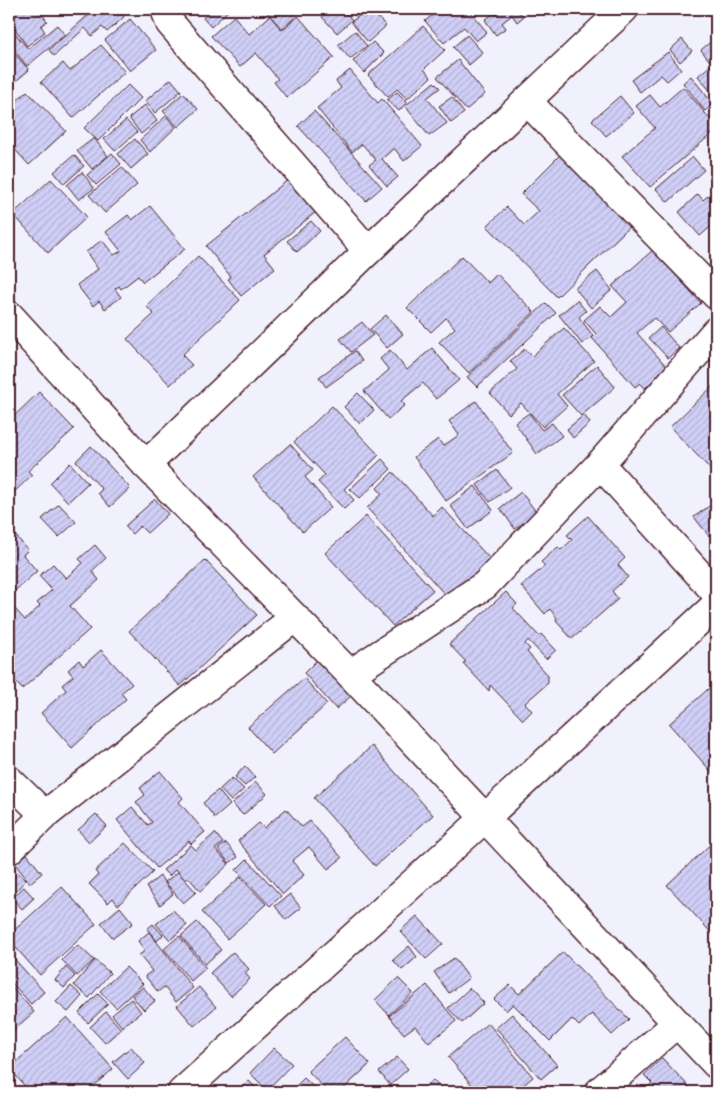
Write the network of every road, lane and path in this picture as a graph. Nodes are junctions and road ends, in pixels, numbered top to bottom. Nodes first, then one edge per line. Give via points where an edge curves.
1 (624, 9) edge
2 (173, 14) edge
3 (527, 101) junction
4 (368, 251) junction
5 (716, 295) edge
6 (9, 315) edge
7 (716, 331) edge
8 (600, 464) junction
9 (146, 465) junction
10 (716, 594) edge
11 (716, 605) edge
12 (294, 618) junction
13 (350, 674) junction
14 (9, 780) edge
15 (45, 815) junction
16 (485, 818) junction
17 (9, 850) edge
18 (677, 1023) junction
19 (716, 1064) edge
20 (182, 1092) edge
21 (599, 1092) edge

1 - 3 street
2 - 4 street
3 - 4 street
3 - 5 street
4 - 9 street
6 - 9 street
7 - 8 street
8 - 10 street
8 - 13 street via 485,585
9 - 12 street
11 - 16 street
12 - 13 street
12 - 15 street
13 - 16 street
14 - 15 street
15 - 17 street
16 - 18 street
16 - 20 street
18 - 19 street
18 - 21 street

